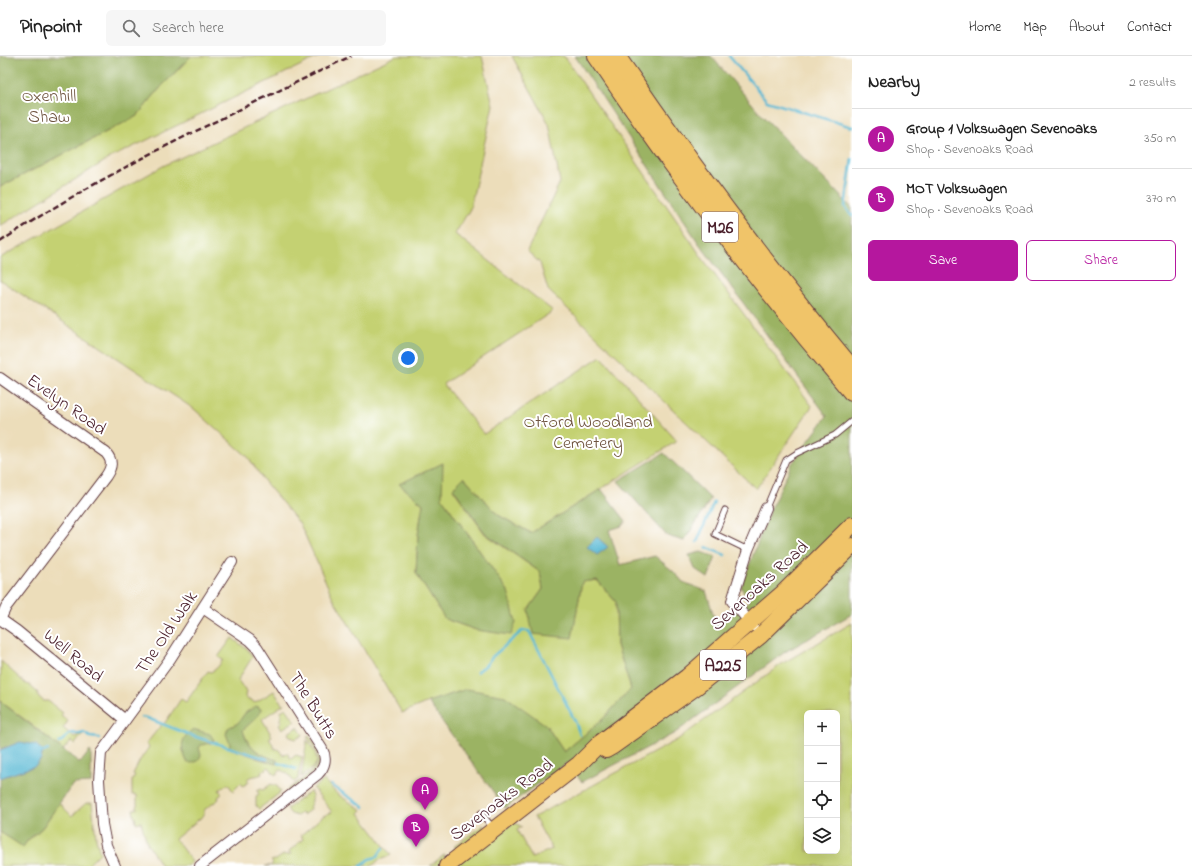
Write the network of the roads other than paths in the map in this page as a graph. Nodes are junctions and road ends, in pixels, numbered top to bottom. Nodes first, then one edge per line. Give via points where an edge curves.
1 (597, 56) edge
2 (616, 56) edge
3 (851, 365) edge
4 (0, 378) edge
5 (852, 392) edge
6 (852, 421) edge
7 (766, 508) joint
8 (725, 510) dead end
9 (852, 526) edge
10 (852, 546) edge
11 (748, 550) junction
12 (232, 562) dead end
13 (203, 608) junction
14 (0, 620) edge
15 (750, 622) junction
16 (760, 636) junction
17 (125, 720) junction
18 (579, 764) junction
19 (481, 813) dead end
20 (494, 830) junction
21 (114, 866) edge
22 (200, 866) edge
23 (446, 866) edge

1 - 5 highway, M26 via 722,229
2 - 3 highway, M26 via 744,234
4 - 14 street, Evelyn Road via 106,453 111,461 111,468 106,476 6,607
6 - 7 lane via 835,435 786,460
7 - 11 street
8 - 11 lane via 715,534
9 - 15 main road, Sevenoaks Road / A225
10 - 16 main road, Sevenoaks Road / A225
11 - 15 street via 732,601
12 - 13 street, The Old Walk
13 - 17 street, The Old Walk via 170,659
13 - 22 street, The Butts via 257,647 322,749 325,759 323,769 318,774
14 - 17 street, Well Road via 18,631
15 - 16 street
15 - 18 main road, Sevenoaks Road / A225 via 687,677 600,743
16 - 18 main road, Sevenoaks Road / A225 via 696,687 613,746
17 - 21 street, The Old Walk via 103,748 100,759 99,784 103,830
18 - 20 main road, Sevenoaks Road / A225
19 - 20 lane
20 - 23 main road, Sevenoaks Road / A225

